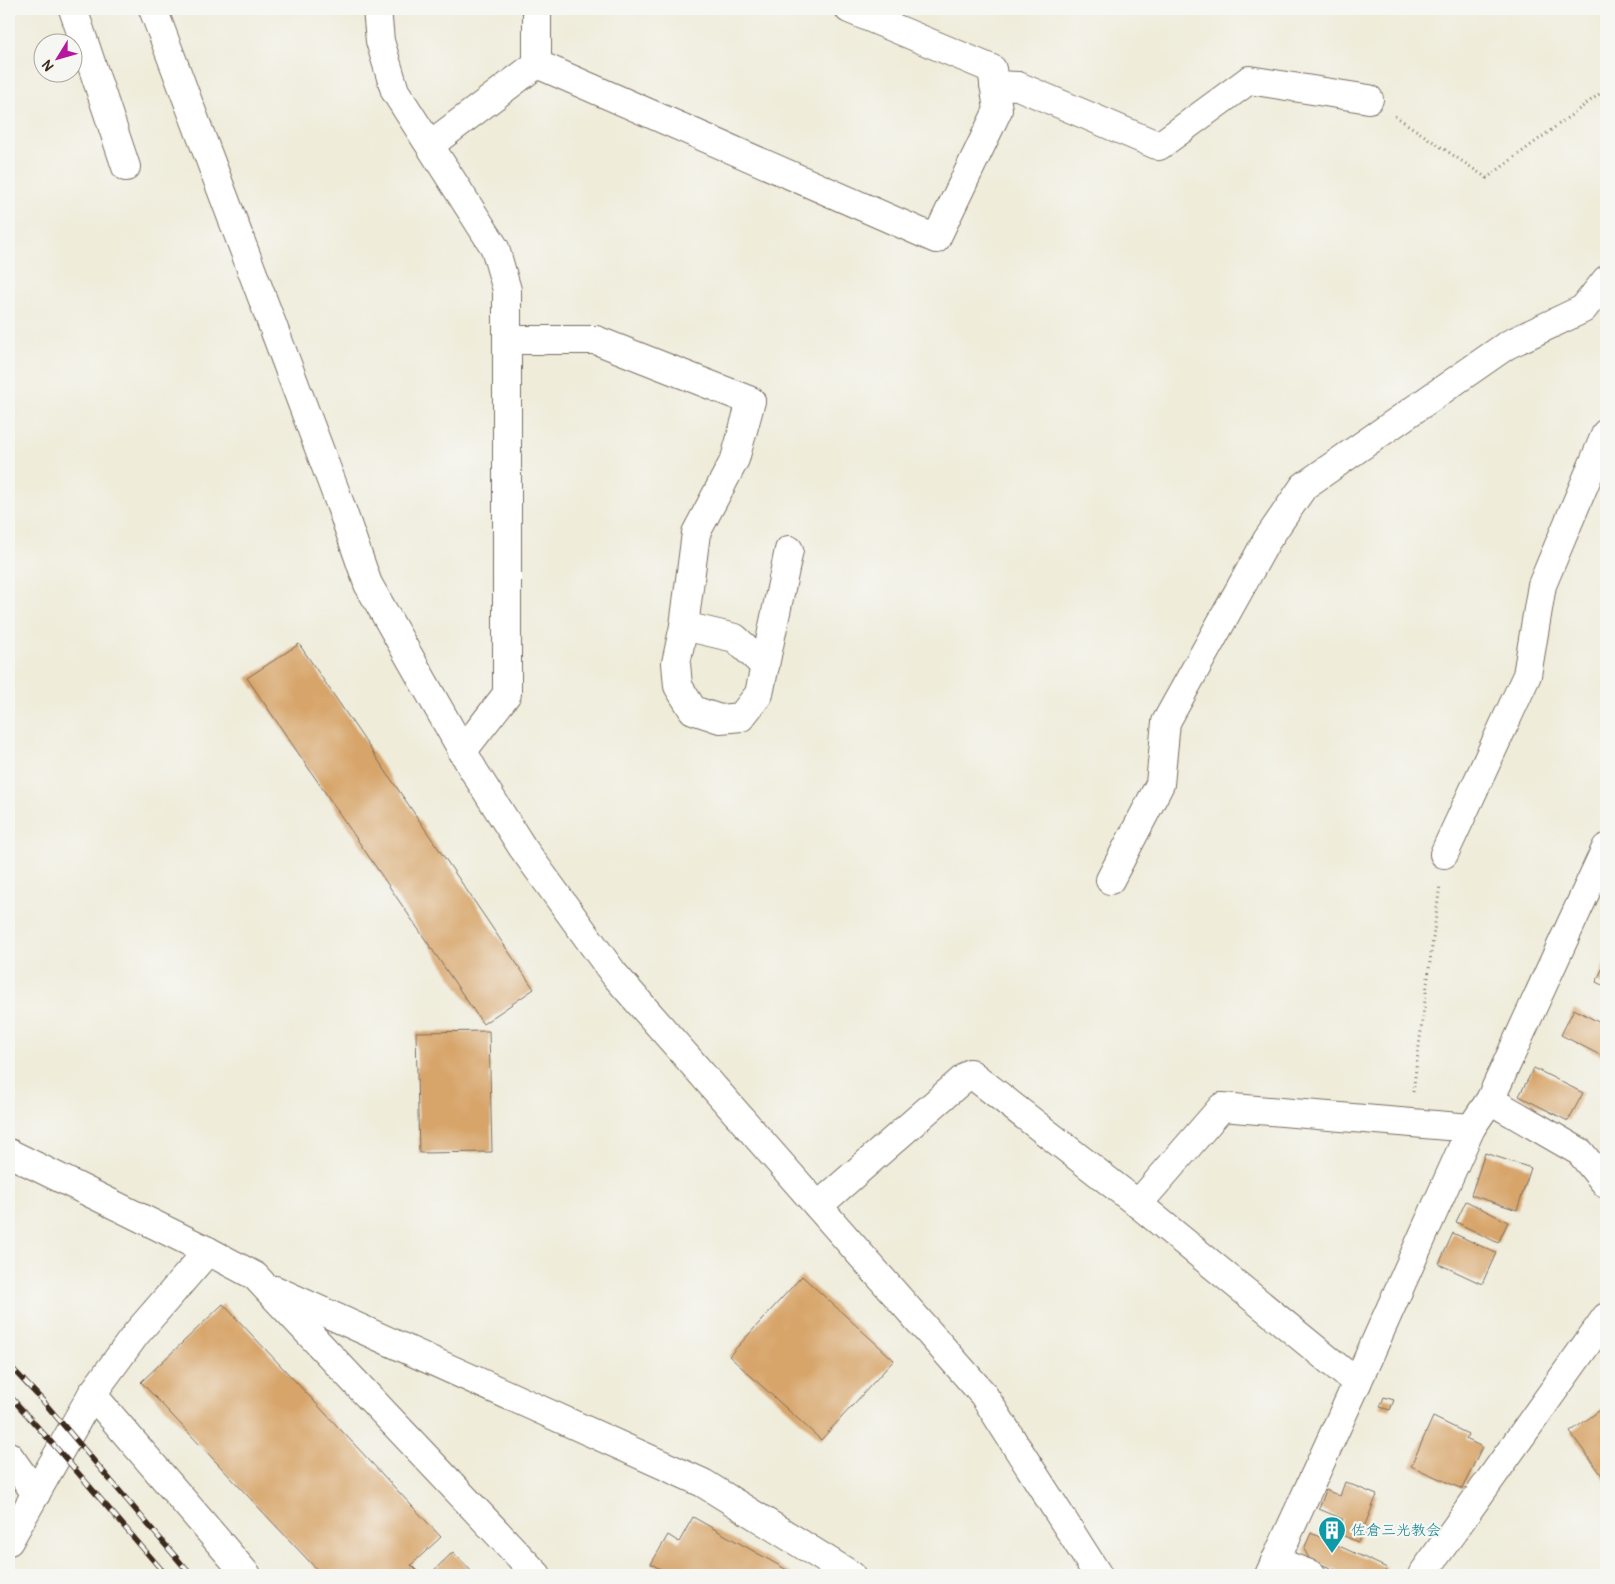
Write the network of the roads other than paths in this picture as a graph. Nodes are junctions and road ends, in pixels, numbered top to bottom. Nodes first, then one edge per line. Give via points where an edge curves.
1 (73, 9) edge
2 (153, 9) edge
3 (377, 9) edge
4 (538, 9) edge
5 (849, 9) edge
6 (538, 64) junction
7 (994, 85) junction
8 (1369, 99) road end
9 (430, 145) junction
10 (126, 167) dead end
11 (1606, 280) edge
12 (507, 340) junction
13 (1606, 433) edge
14 (789, 550) dead end
15 (684, 626) junction
16 (765, 666) junction
17 (462, 752) junction
18 (1606, 848) edge
19 (1444, 854) road end
20 (1110, 880) dead end
21 (1490, 1100) junction
22 (1472, 1128) junction
23 (9, 1153) edge
24 (1606, 1184) edge
25 (1138, 1204) junction
26 (818, 1206) junction
27 (208, 1251) junction
28 (264, 1285) junction
29 (1606, 1317) edge
30 (1357, 1384) junction
31 (92, 1394) junction
32 (9, 1456) edge
33 (36, 1494) junction
34 (9, 1541) edge
35 (1272, 1568) edge
36 (247, 1575) edge
37 (537, 1575) edge
38 (851, 1575) edge
39 (1098, 1575) edge
40 (1312, 1575) edge
41 (1422, 1575) edge

1 - 10 street
2 - 17 street via 368,584
3 - 9 street via 380,42 395,91
4 - 6 street
5 - 7 street via 992,69
6 - 7 street via 936,239 998,110
6 - 9 street
7 - 8 street via 1018,86 1160,146 1249,80
9 - 12 street via 495,248 507,290
11 - 20 street via 1583,309 1507,346 1304,486 1267,540 1166,722 1160,784
12 - 15 street via 596,340 751,401 735,459 696,532
12 - 17 street via 508,694
13 - 19 street via 1542,585 1527,675
14 - 16 street
15 - 16 street via 735,638
15 - 16 street via 676,663 678,686 693,710 720,719 741,716 759,694
17 - 26 street via 522,847 614,974
18 - 21 street
21 - 22 street
21 - 24 street via 1580,1152
22 - 25 street via 1222,1107
22 - 30 street
23 - 27 street
25 - 26 street via 970,1074
25 - 30 street
26 - 39 street via 983,1394
27 - 28 street via 255,1276
27 - 31 street via 136,1334
28 - 37 street
28 - 38 street via 703,1483
29 - 41 street
30 - 35 street
31 - 33 street
31 - 36 street
32 - 33 street
33 - 34 street
35 - 40 street

